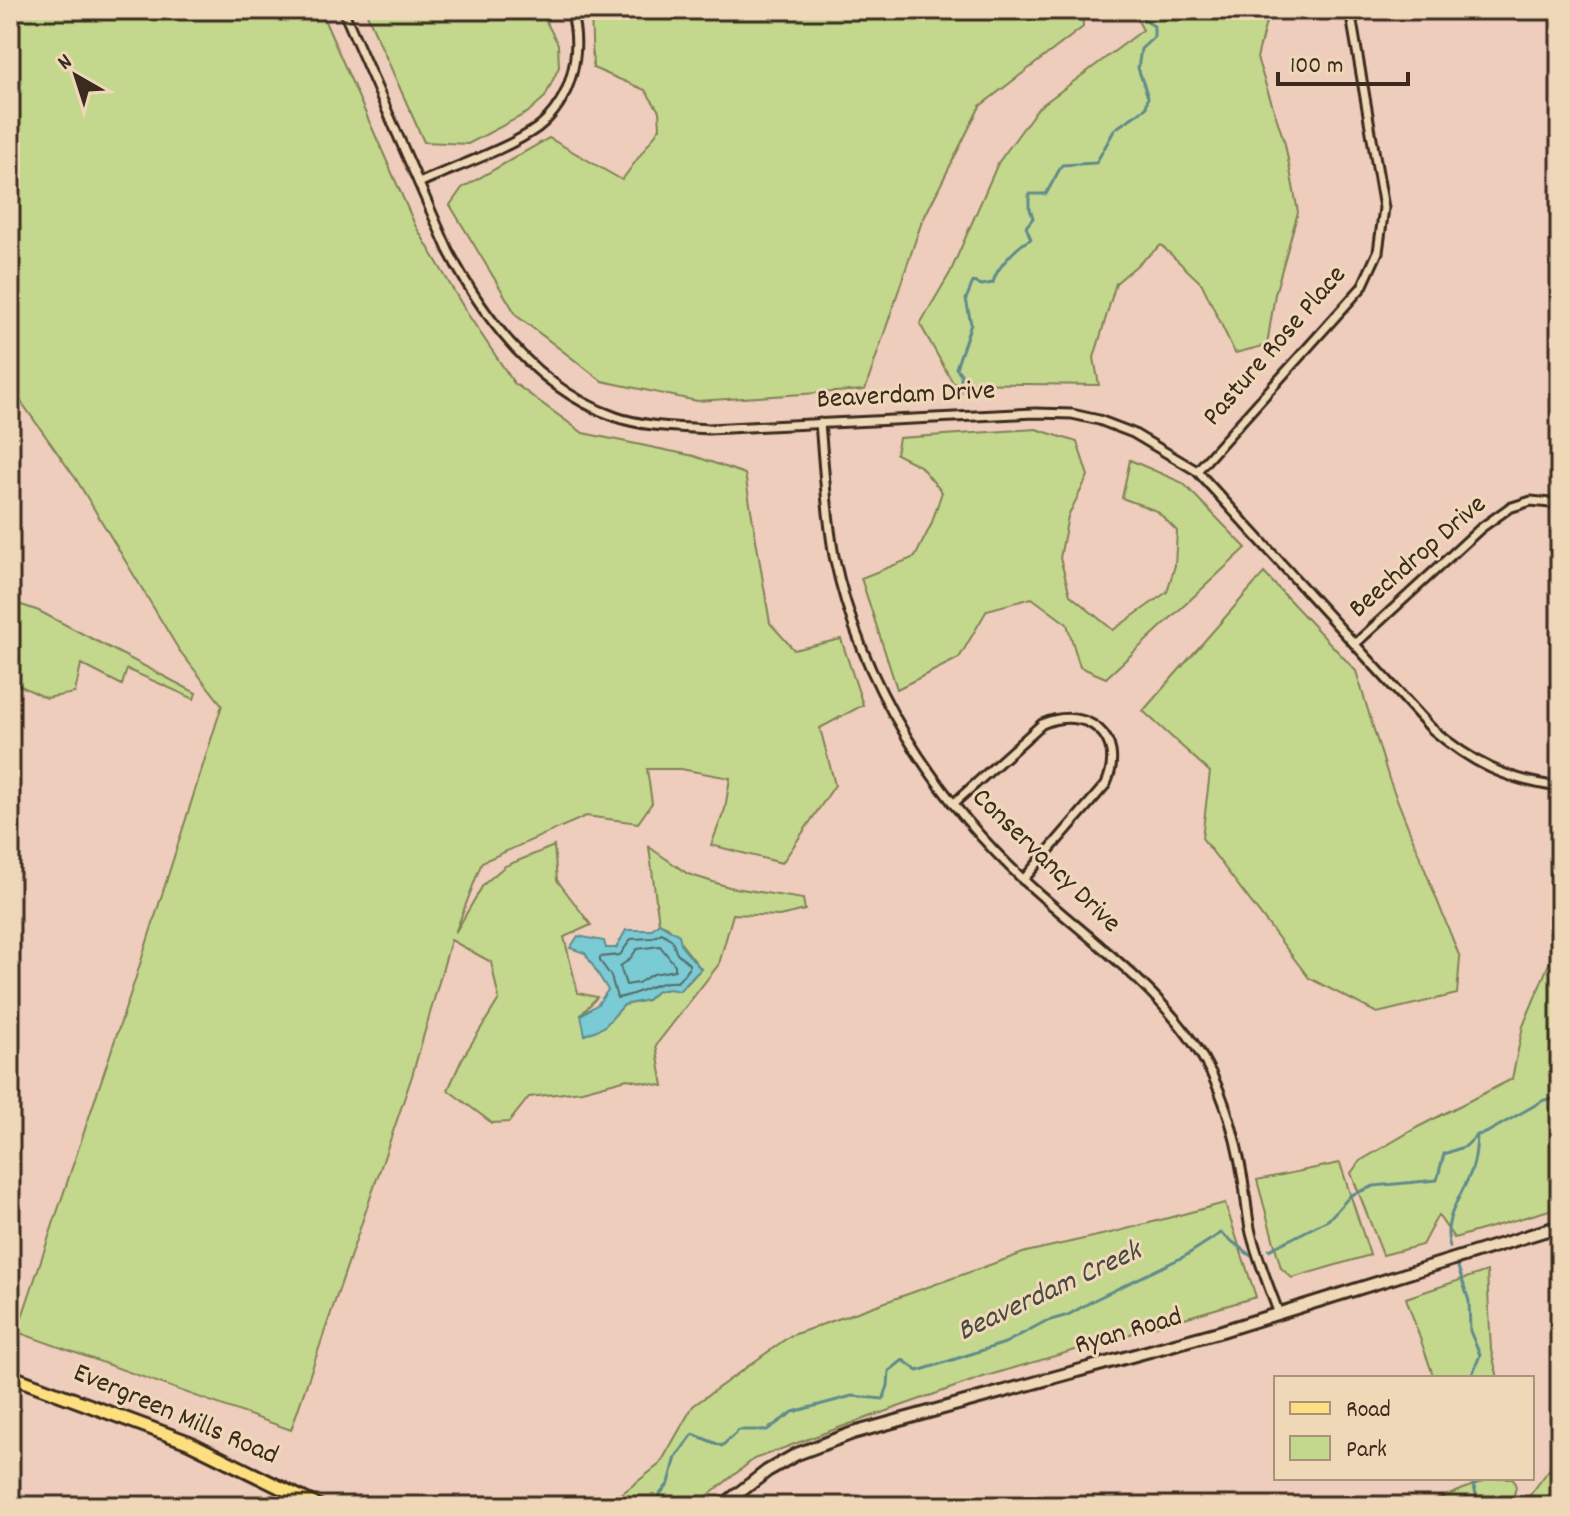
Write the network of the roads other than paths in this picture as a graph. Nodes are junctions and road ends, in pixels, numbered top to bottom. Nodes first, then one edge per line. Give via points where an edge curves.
1 (343, 10) edge
2 (571, 10) edge
3 (1350, 10) edge
4 (419, 183) junction
5 (820, 423) junction
6 (1197, 471) junction
7 (1560, 504) edge
8 (1355, 644) junction
9 (1560, 787) edge
10 (953, 804) junction
11 (1023, 880) junction
12 (1560, 1226) edge
13 (1279, 1314) junction
14 (10, 1376) edge
15 (318, 1506) edge
16 (722, 1506) edge

1 - 4 street, Beaverdam Drive
2 - 4 street via 574,70 553,113 526,135
3 - 6 street, Pasture Rose Place via 1384,208 1378,252 1362,287
4 - 5 street, Beaverdam Drive via 459,271 490,320 521,357 586,402 617,417 659,426
5 - 6 street, Beaverdam Drive via 1072,414 1133,433
5 - 10 street, Conservancy Drive via 835,557 870,670 897,723
6 - 8 street, Beaverdam Drive
7 - 8 street, Beechdrop Drive via 1531,501 1509,508
8 - 9 street, Beaverdam Drive via 1453,747 1484,767
10 - 11 street, Conservancy Drive
10 - 11 street via 1042,724 1071,717 1103,734 1114,755 1106,784
11 - 13 street, Conservancy Drive via 1150,990 1195,1045 1227,1110 1251,1232
12 - 13 main road, Ryan Road
13 - 16 main road, Ryan Road via 853,1433 797,1454
14 - 15 main road, Evergreen Mills Road via 188,1442

